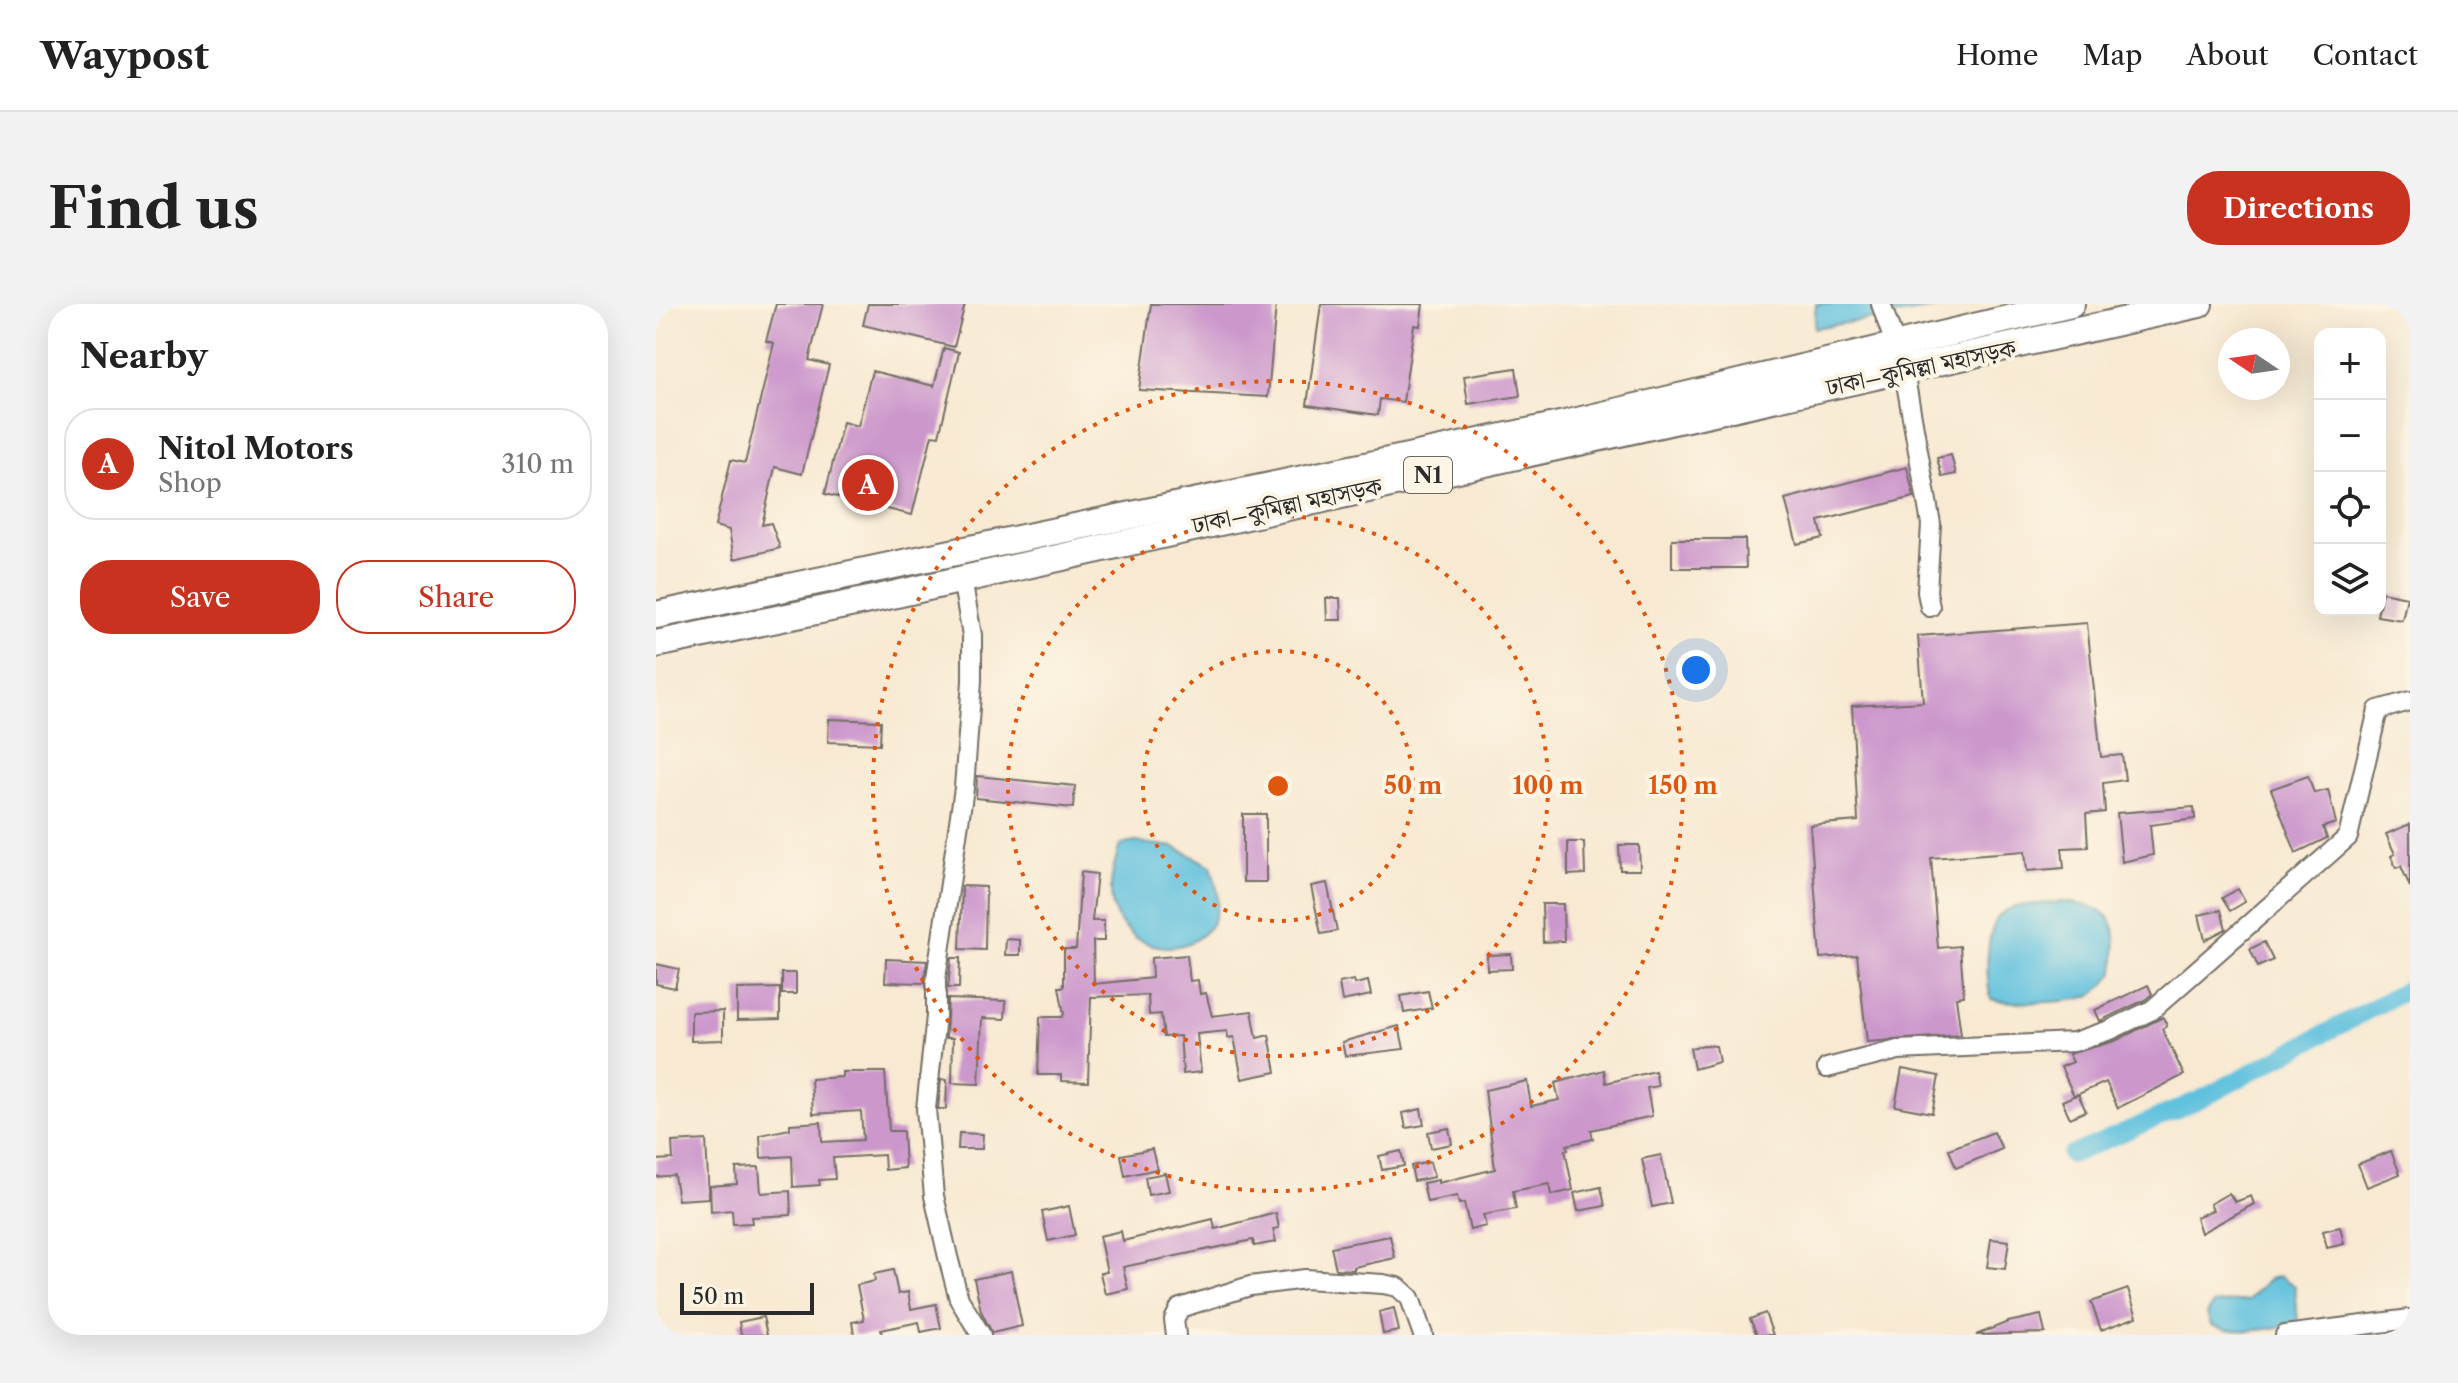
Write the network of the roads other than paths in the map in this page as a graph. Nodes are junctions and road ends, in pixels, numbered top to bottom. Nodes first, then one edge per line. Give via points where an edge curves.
1 (1881, 304) edge
2 (2071, 304) edge
3 (2199, 304) edge
4 (1895, 344) junction
5 (1904, 372) junction
6 (962, 579) junction
7 (1930, 607) dead end
8 (656, 615) edge
9 (656, 644) edge
10 (2410, 701) edge
11 (1827, 1068) dead end
12 (2410, 1319) edge
13 (981, 1335) edge
14 (1176, 1335) edge
15 (1423, 1335) edge
16 (2285, 1335) edge

1 - 4 street
2 - 4 highway, ঢাকা–কুমিল্লা মহাসড়ক / N1
3 - 5 highway, ঢাকা–কুমিল্লা মহাসড়ক / N1
4 - 8 highway, ঢাকা–কুমিল্লা মহাসড়ক / N1 via 1565,424
5 - 6 highway, ঢাকা–কুমিল্লা মহাসড়ক / N1
5 - 7 street via 1931,524
6 - 9 highway, ঢাকা–কুমিল্লা মহাসড়ক / N1
6 - 13 street via 972,635 972,681 926,1109 934,1196 948,1257 959,1299
10 - 11 street via 2378,710 2348,837 2152,1010 2074,1042 1898,1050
12 - 16 street
14 - 15 street via 1174,1320 1180,1308 1250,1286 1305,1279 1398,1287 1410,1298

